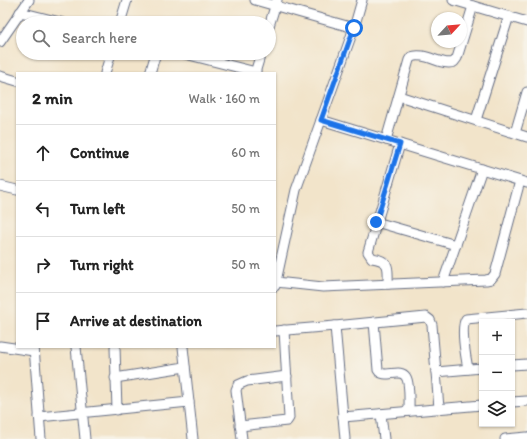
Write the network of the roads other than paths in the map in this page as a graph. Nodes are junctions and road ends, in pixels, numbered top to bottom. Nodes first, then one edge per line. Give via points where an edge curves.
1 (29, 0) edge
2 (127, 0) edge
3 (255, 0) edge
4 (362, 0) edge
5 (453, 0) edge
6 (276, 2) edge
7 (473, 6) junction
8 (20, 12) junction
9 (17, 16) edge
10 (36, 16) edge
11 (122, 16) edge
12 (272, 16) edge
13 (508, 16) junction
14 (16, 18) edge
15 (527, 22) edge
16 (354, 28) junction
17 (0, 42) edge
18 (109, 60) edge
19 (154, 60) edge
20 (209, 60) edge
21 (259, 60) edge
22 (105, 72) edge
23 (150, 72) edge
24 (256, 72) edge
25 (0, 76) edge
26 (16, 81) edge
27 (399, 96) junction
28 (526, 96) edge
29 (321, 120) junction
30 (476, 120) junction
31 (515, 133) junction
32 (527, 137) edge
33 (386, 140) junction
34 (400, 144) junction
35 (482, 169) junction
36 (523, 182) edge
37 (0, 186) edge
38 (16, 190) edge
39 (376, 222) junction
40 (456, 245) junction
41 (278, 258) edge
42 (276, 275) edge
43 (443, 282) junction
44 (276, 284) edge
45 (388, 284) junction
46 (527, 313) edge
47 (374, 322) junction
48 (335, 326) junction
49 (279, 330) edge
50 (0, 346) edge
51 (16, 347) edge
52 (23, 348) edge
53 (76, 348) edge
54 (114, 348) edge
55 (183, 348) edge
56 (34, 349) edge
57 (527, 364) edge
58 (515, 365) edge
59 (185, 367) junction
60 (479, 368) edge
61 (468, 369) junction
62 (436, 372) junction
63 (287, 376) junction
64 (116, 378) junction
65 (527, 401) edge
66 (189, 402) junction
67 (515, 402) edge
68 (479, 404) edge
69 (438, 408) junction
70 (117, 410) junction
71 (409, 411) junction
72 (83, 413) junction
73 (381, 414) junction
74 (39, 417) junction
75 (343, 417) junction
76 (240, 426) junction
77 (527, 437) edge
78 (41, 439) edge
79 (85, 439) edge
80 (193, 439) edge
81 (242, 439) edge
82 (345, 439) edge
83 (384, 439) edge
84 (505, 439) edge

1 - 8 street
2 - 11 street
3 - 6 street
4 - 16 street
5 - 7 street
6 - 12 street
6 - 16 street
7 - 13 street
7 - 27 street via 454,62 447,63 419,55 411,57
8 - 9 street
8 - 10 street
13 - 15 street
13 - 30 street
14 - 17 street
16 - 29 street
18 - 22 street
19 - 23 street
20 - 24 street
21 - 24 street
25 - 26 street
27 - 30 street
27 - 33 street
28 - 31 street
29 - 33 street
29 - 41 street via 296,190
30 - 31 street
31 - 32 street
33 - 34 street
34 - 35 street
34 - 39 street
35 - 36 street
35 - 40 street
36 - 43 street via 495,274 486,280
37 - 38 street
39 - 40 street
39 - 45 street via 368,252 372,258 380,259 387,264
40 - 43 street
41 - 42 street
43 - 45 street
44 - 45 street via 323,287
46 - 61 street via 466,319 463,329
47 - 48 street
47 - 62 street via 426,317 430,320
47 - 71 street via 378,370 383,374 399,373 406,376
48 - 49 street
48 - 75 street
49 - 63 street
50 - 51 street
52 - 56 street
53 - 72 street
54 - 64 street
55 - 59 street
56 - 74 street
57 - 58 street
59 - 64 street
59 - 66 street
60 - 61 street
61 - 62 street
62 - 69 street
63 - 76 street via 247,381 238,385 236,390
63 - 76 street via 287,421
64 - 70 street
65 - 67 street
66 - 70 street
66 - 80 street
68 - 69 street
69 - 71 street
70 - 72 street
71 - 73 street
72 - 74 street
72 - 79 street
73 - 75 street
73 - 83 street
74 - 78 street
75 - 82 street
76 - 81 street
77 - 84 street

